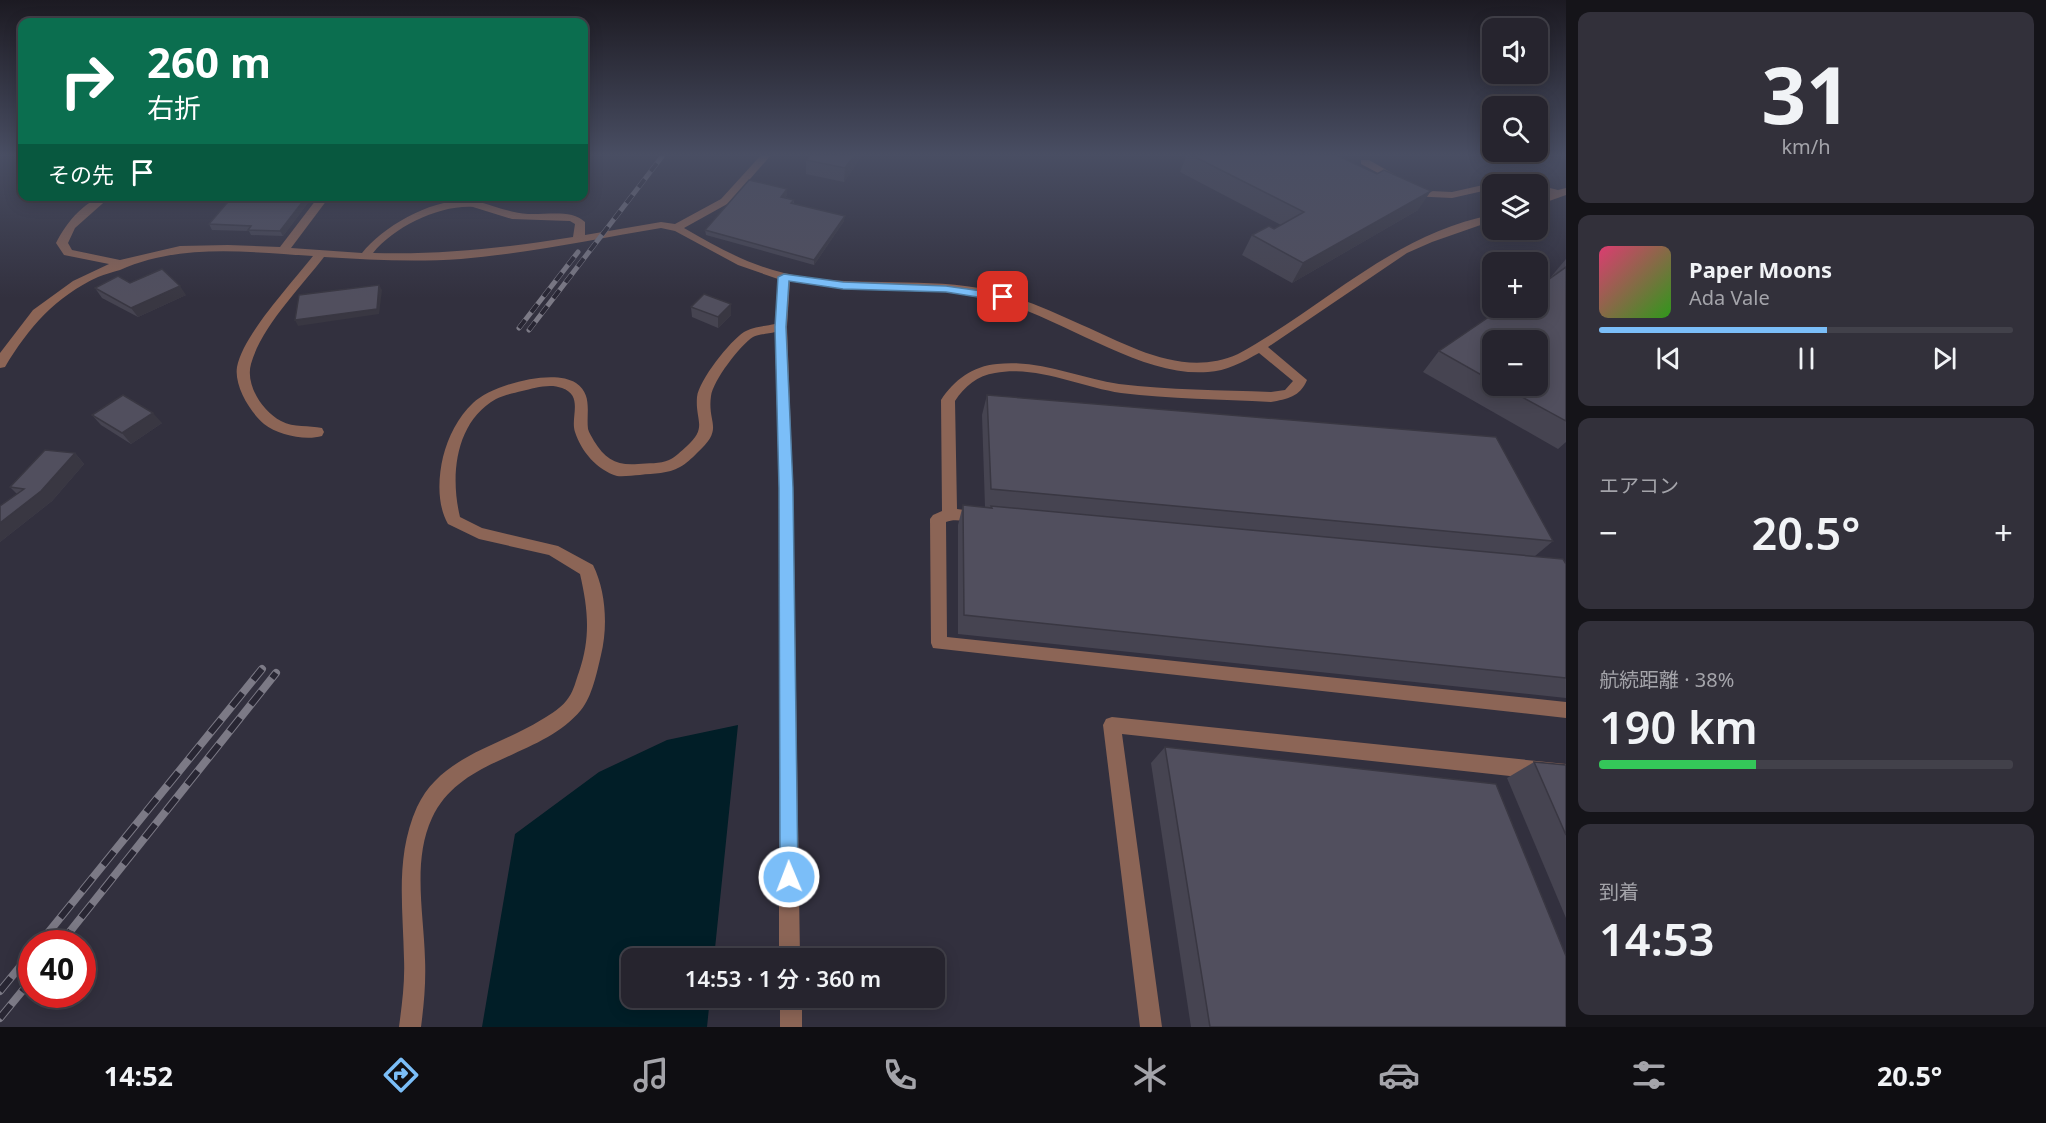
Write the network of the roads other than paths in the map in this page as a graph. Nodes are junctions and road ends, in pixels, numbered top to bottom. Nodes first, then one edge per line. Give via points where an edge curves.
1 (99, 202) edge
2 (320, 202) edge
3 (723, 202) edge
4 (1482, 221) edge
5 (678, 227) junction
6 (578, 238) junction
7 (282, 252) junction
8 (320, 255) junction
9 (364, 257) junction
10 (116, 267) junction
11 (784, 277) junction
12 (781, 327) junction
13 (1260, 348) junction
14 (0, 364) edge
15 (317, 432) dead end
16 (951, 514) junction
17 (997, 518) edge
18 (1566, 710) edge
19 (1566, 773) edge
20 (790, 948) edge
21 (791, 1008) edge
22 (410, 1027) edge
23 (791, 1027) edge
24 (1151, 1027) edge

1 - 10 street via 70,226 62,243 68,253 107,259 115,262
2 - 7 street
3 - 5 street
4 - 13 street via 1416,244 1392,257
5 - 6 street via 661,225
5 - 11 street via 699,242
6 - 9 street via 472,254
6 - 9 street via 580,222 572,218 520,216 459,204 411,221
7 - 8 street
7 - 10 street via 198,248 166,252
8 - 9 street
8 - 15 street via 244,365 247,391 263,415 274,425 296,432
10 - 14 street via 43,307 14,340
11 - 12 street
11 - 13 street via 843,286 946,289 1003,297 1184,368 1209,368
12 - 20 street
12 - 22 street via 749,334 720,365 704,397 705,438 677,463 666,467 620,471 597,458 580,430 583,403 564,382 541,380 491,396 474,408 457,433 447,490 453,520 479,533 553,550 586,570 599,633 575,704 549,725 462,767 424,813 413,846 415,978
13 - 16 street via 1300,380 1290,395 1119,388 1016,367 974,374 948,400
16 - 17 street
16 - 18 street via 938,519 939,643
19 - 24 street via 1112,725
21 - 23 street

